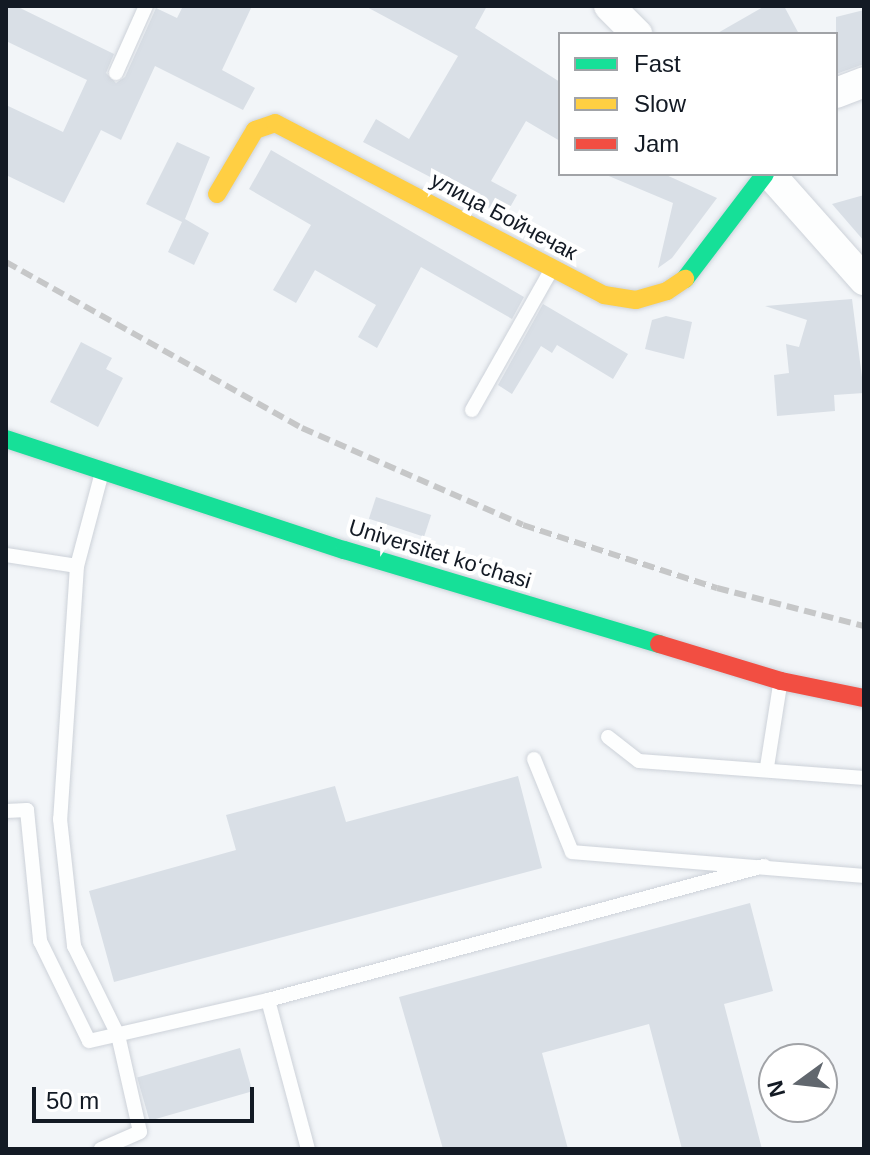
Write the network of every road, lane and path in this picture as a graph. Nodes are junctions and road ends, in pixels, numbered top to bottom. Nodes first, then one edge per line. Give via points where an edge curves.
1 (146, 6) edge
2 (609, 6) edge
3 (635, 32) edge
4 (116, 73) dead end
5 (864, 82) edge
6 (838, 92) edge
7 (766, 176) edge
8 (770, 176) edge
9 (217, 194) dead end
10 (552, 268) junction
11 (864, 280) edge
12 (472, 410) dead end
13 (6, 439) edge
14 (102, 471) junction
15 (6, 555) edge
16 (77, 566) junction
17 (781, 681) junction
18 (864, 698) edge
19 (608, 737) dead end
20 (534, 759) dead end
21 (767, 767) junction
22 (864, 778) edge
23 (6, 811) edge
24 (764, 866) junction
25 (864, 876) edge
26 (268, 1000) junction
27 (118, 1035) junction
28 (101, 1149) edge
29 (308, 1149) edge

1 - 4 lane
2 - 3 street
5 - 6 street
7 - 10 main road, улица Бойчечак via 689,276 667,291 619,299
8 - 11 street
9 - 10 main road, улица Бойчечак via 255,130 275,123
10 - 12 lane
13 - 14 main road, Universitet kо‘chasi
14 - 16 lane
14 - 17 main road, Universitet kо‘chasi
15 - 16 lane
16 - 27 lane via 60,819 74,946
17 - 18 main road, Universitet kо‘chasi
17 - 21 lane
19 - 21 lane via 639,761
20 - 24 lane via 572,852
21 - 22 lane
23 - 27 lane via 27,810 40,941 89,1041
24 - 25 lane
24 - 26 lane
26 - 27 lane
26 - 29 lane
27 - 28 lane via 140,1132

